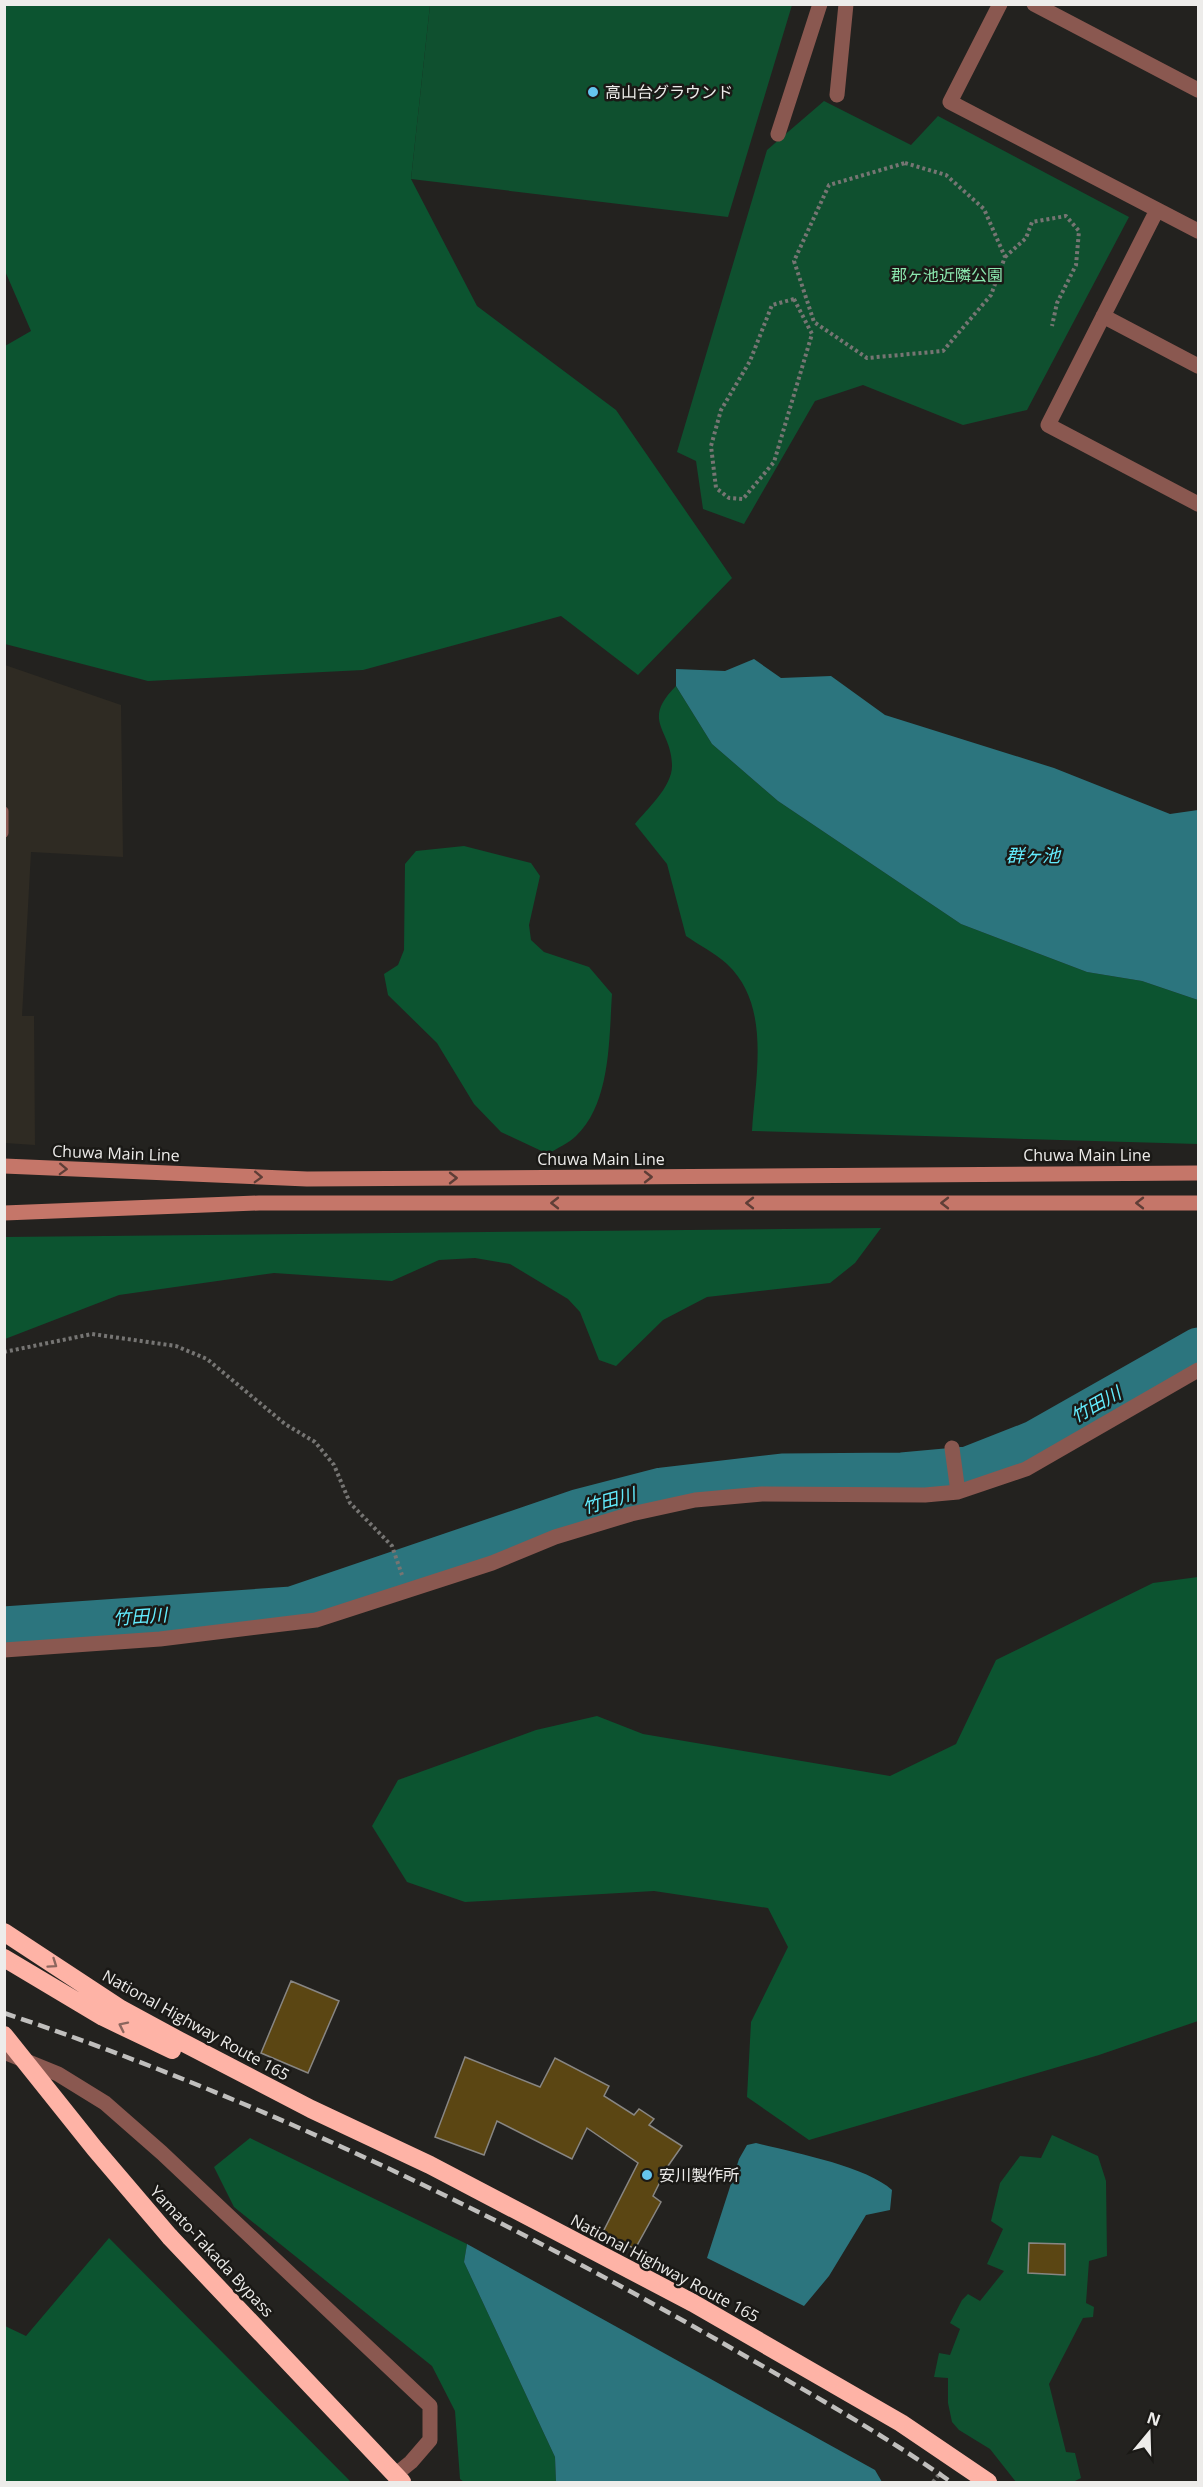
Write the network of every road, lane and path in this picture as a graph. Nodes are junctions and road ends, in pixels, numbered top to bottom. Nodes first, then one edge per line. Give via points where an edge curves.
1 (820, 4) edge
2 (846, 4) edge
3 (1000, 4) edge
4 (1034, 4) edge
5 (1198, 90) edge
6 (837, 95) dead end
7 (778, 134) dead end
8 (1157, 210) junction
9 (1198, 231) edge
10 (1005, 257) junction
11 (794, 299) joint
12 (1103, 316) junction
13 (1052, 326) dead end
14 (1198, 366) edge
15 (1198, 504) edge
16 (4, 811) edge
17 (4, 833) edge
18 (4, 1166) edge
19 (1198, 1173) edge
20 (1198, 1203) edge
21 (4, 1213) edge
22 (4, 1352) edge
23 (1198, 1370) edge
24 (952, 1448) dead end
25 (958, 1492) junction
26 (407, 1590) junction
27 (4, 1650) edge
28 (4, 1932) edge
29 (4, 1958) edge
30 (4, 2035) edge
31 (4, 2052) edge
32 (311, 2109) junction
33 (398, 2479) edge
34 (988, 2482) edge

1 - 7 street
2 - 6 street
3 - 8 street via 950,102
4 - 5 street
8 - 9 street
8 - 12 street
10 - 10 path via 984,209 946,175 905,163 829,185 794,261 814,322 867,358 943,351 991,295
10 - 13 path via 1026,238 1032,222 1066,216 1079,231 1076,266 1057,303
11 - 11 path via 772,305 750,361 720,410 711,446 716,488 729,498 743,499 774,462 812,334
12 - 14 street
12 - 15 street via 1048,424
16 - 17 lane
18 -> 19 main road, Chuwa Main Line via 307,1179
20 -> 21 main road via 259,1203
22 - 26 path via 92,1334 176,1346 207,1359 285,1424 315,1443 334,1465 350,1503 392,1546
23 - 25 street via 1026,1469
24 - 25 street
25 - 26 street via 762,1494 695,1500 631,1514
26 - 27 street via 316,1620 160,1639
28 -> 32 highway, National Highway Route 165 via 122,2009
32 -> 29 highway, National Highway Route 165 via 214,2070 103,2017
30 - 33 highway, Yamato-Takada Bypass, bridge via 170,2237
31 - 33 street via 58,2074 105,2103 430,2406 430,2440
32 - 34 highway, National Highway Route 165 via 430,2165 693,2303 901,2423

